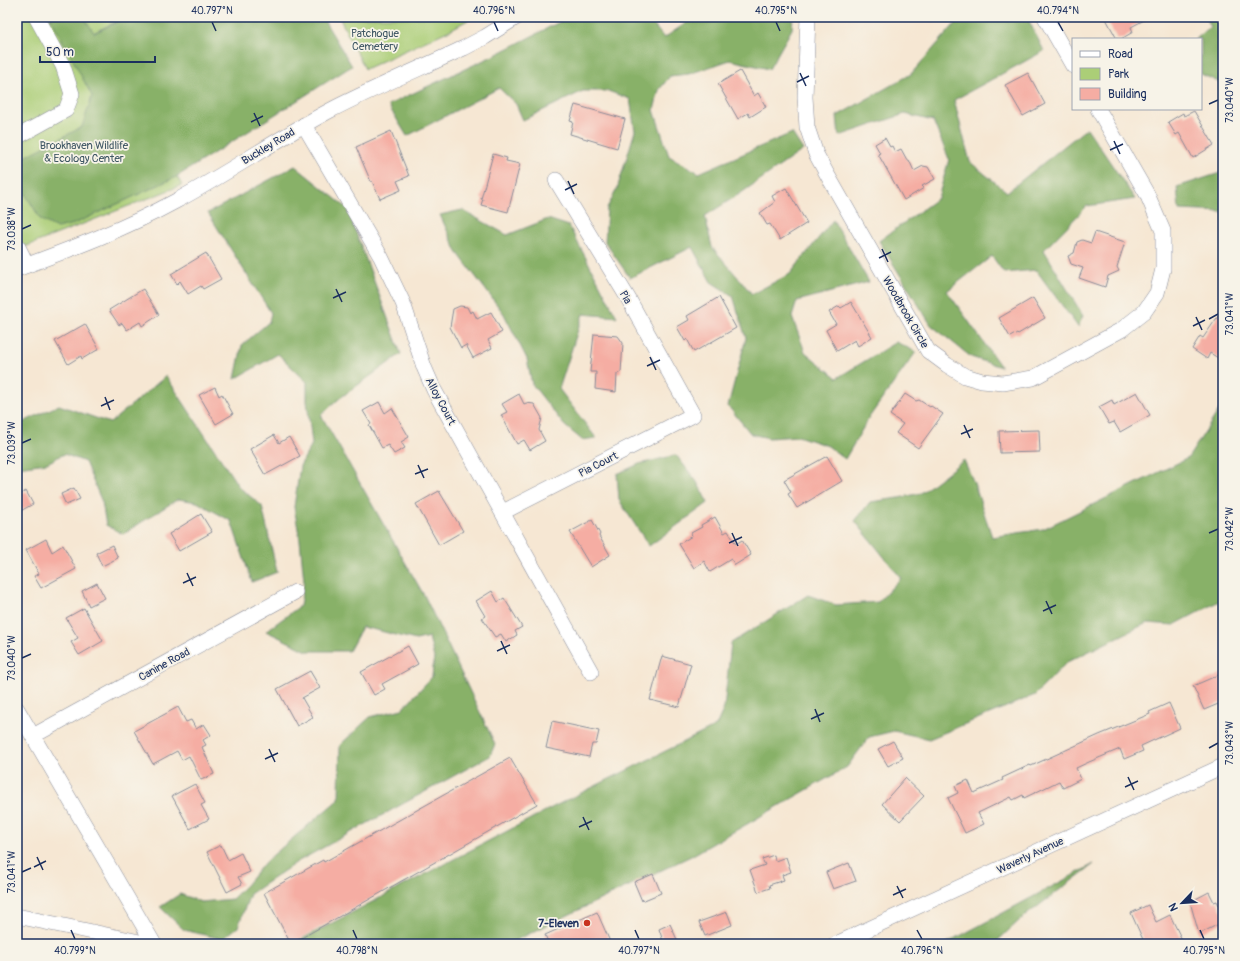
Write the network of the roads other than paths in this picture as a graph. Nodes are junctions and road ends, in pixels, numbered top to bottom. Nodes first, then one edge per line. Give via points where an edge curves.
1 (36, 17) edge
2 (517, 17) edge
3 (808, 17) edge
4 (1044, 17) edge
5 (1072, 64) edge
6 (1099, 110) edge
7 (304, 125) junction
8 (17, 137) edge
9 (556, 180) dead end
10 (17, 246) edge
11 (22, 267) edge
12 (693, 416) joint
13 (503, 512) junction
14 (295, 592) dead end
15 (591, 672) dead end
16 (17, 709) edge
17 (32, 736) junction
18 (1223, 766) edge
19 (17, 916) edge
20 (149, 944) edge
21 (154, 944) edge
22 (836, 944) edge

1 - 8 street via 63,66 72,94 66,110
2 - 7 street, Buckley Road via 464,48 354,98
3 - 6 street, Woodbrook Circle via 805,97 807,127 816,154 928,351 965,376 1003,383 1033,378 1121,330 1144,312 1157,293 1163,269 1163,231 1147,194
4 - 5 street
7 - 11 street, Buckley Road via 142,219
7 - 13 street, Alloy Court via 381,257 403,303 434,390
9 - 12 street, Pia via 628,298
10 - 11 street
12 - 13 street, Pia Court
13 - 15 street, Alloy Court
14 - 17 street, Canine Road
16 - 17 street
17 - 21 street
18 - 22 street, Waverly Avenue
19 - 20 street

